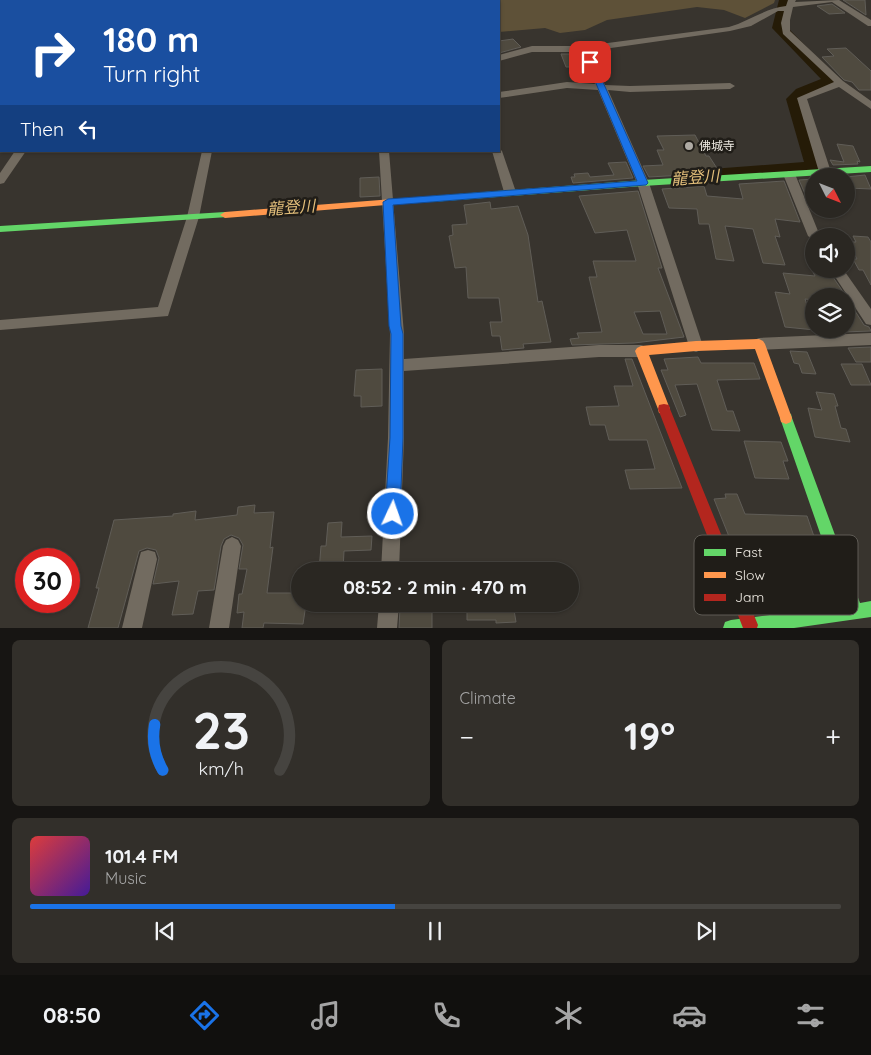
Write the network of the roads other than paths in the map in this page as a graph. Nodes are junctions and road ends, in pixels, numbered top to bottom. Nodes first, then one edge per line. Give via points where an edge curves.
1 (833, 0) edge
2 (790, 4) edge
3 (871, 24) edge
4 (585, 49) junction
5 (500, 58) edge
6 (840, 83) junction
7 (730, 86) dead end
8 (601, 87) junction
9 (500, 95) edge
10 (871, 106) edge
11 (20, 152) edge
12 (207, 152) edge
13 (384, 152) edge
14 (497, 152) edge
15 (824, 168) edge
16 (871, 169) edge
17 (855, 170) edge
18 (805, 173) edge
19 (790, 174) junction
20 (0, 181) edge
21 (643, 183) junction
22 (510, 193) junction
23 (388, 202) junction
24 (193, 217) junction
25 (811, 228) edge
26 (0, 229) edge
27 (842, 278) edge
28 (871, 320) edge
29 (0, 325) edge
30 (871, 339) edge
31 (759, 344) junction
32 (696, 346) junction
33 (641, 351) junction
34 (396, 366) junction
35 (714, 535) edge
36 (827, 535) edge
37 (232, 546) dead end
38 (148, 559) dead end
39 (390, 562) edge
40 (871, 609) edge
41 (858, 611) edge
42 (389, 612) edge
43 (746, 615) edge
44 (828, 615) edge
45 (771, 624) edge
46 (750, 625) junction
47 (132, 628) edge
48 (219, 628) edge
49 (388, 628) edge
50 (731, 628) edge

1 - 2 street
1 - 3 street
2 - 4 street via 748,24 730,28
2 - 6 street via 784,26 786,32
4 - 5 street via 532,49
4 - 8 street
6 - 10 street
6 - 15 street via 802,98
7 - 8 street
8 - 9 street via 567,85
8 - 21 street
11 - 20 street
12 - 24 street
13 - 23 street
14 - 22 street
16 - 17 street
18 - 19 street
19 - 21 street
19 - 25 street
21 - 22 street
21 - 32 street
22 - 23 street
23 - 24 street
23 - 34 street via 397,334
24 - 26 street
24 - 29 street via 163,312
27 - 28 street
30 - 31 street
31 - 32 street
31 - 36 street
32 - 33 street
33 - 34 street via 599,351
33 - 35 street
34 - 39 street
37 - 48 street
38 - 47 street
40 - 41 street
42 - 49 street
43 - 46 street
44 - 45 street
45 - 46 street
46 - 50 street

